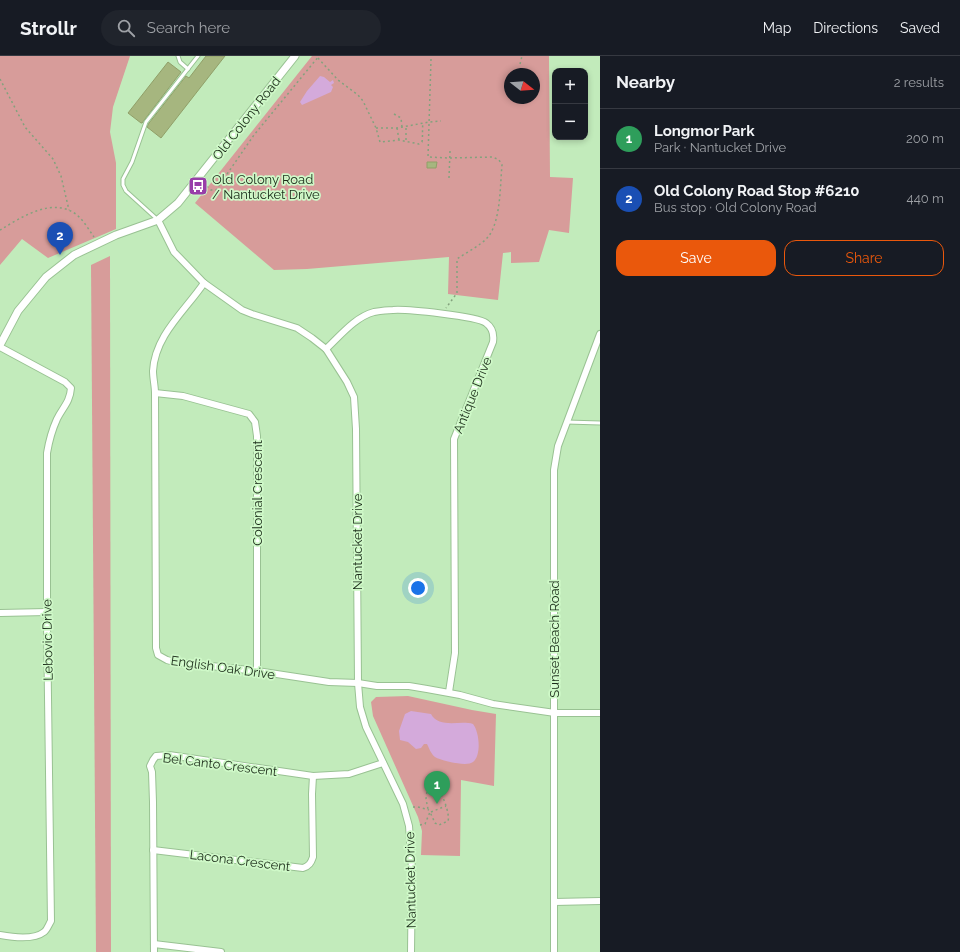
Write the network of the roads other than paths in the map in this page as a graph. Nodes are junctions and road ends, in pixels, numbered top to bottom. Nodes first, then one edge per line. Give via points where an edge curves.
1 (178, 56) edge
2 (198, 56) edge
3 (296, 56) edge
4 (188, 69) junction
5 (158, 220) junction
6 (204, 282) junction
7 (600, 334) edge
8 (0, 346) edge
9 (326, 349) junction
10 (155, 393) junction
11 (567, 422) junction
12 (600, 423) edge
13 (0, 612) edge
14 (47, 612) junction
15 (257, 671) junction
16 (358, 683) junction
17 (449, 692) junction
18 (600, 712) edge
19 (555, 713) junction
20 (383, 763) junction
21 (313, 776) junction
22 (153, 850) junction
23 (600, 901) edge
24 (554, 902) junction
25 (0, 935) edge
26 (154, 944) junction
27 (154, 952) edge
28 (221, 952) edge
29 (411, 952) edge
30 (554, 952) edge

1 - 4 lane via 180,62
2 - 4 lane
3 - 5 street, Old Colony Road via 178,203
4 - 5 lane via 146,122 123,179 125,190
5 - 6 street, Nantucket Drive via 174,252
5 - 8 street, Old Colony Road via 74,255 46,277 18,311
6 - 9 street, Nantucket Drive via 242,310 297,328
6 - 10 street, English Oak Drive via 164,335 156,352 153,372
7 - 11 street, Sunset Beach Road
8 - 14 street, Lebovic Drive via 65,382 71,388 70,397 50,436 47,453
9 - 16 street, Nantucket Drive via 348,382 356,413
9 - 17 street, Antique Drive via 360,318 374,312 393,310 442,313 485,322 490,327 493,342 454,439 455,653
10 - 15 street, Colonial Crescent via 183,396 249,414 257,427
10 - 15 street, English Oak Drive via 158,655 174,662
11 - 12 lane
11 - 19 street, Sunset Beach Road via 558,446 554,470
13 - 14 street
14 - 25 street, Lebovic Drive via 51,921 44,932 32,937
15 - 16 street, English Oak Drive via 330,682
16 - 17 street, English Oak Drive via 409,686
16 - 20 street, Nantucket Drive via 360,707 366,728
17 - 19 street, English Oak Drive via 492,704
18 - 19 street, English Oak Drive
19 - 24 street, Sunset Beach Road
20 - 21 street, Bel Canto Crescent via 349,774
20 - 29 street, Nantucket Drive via 403,804 410,826
21 - 22 street, Lacona Crescent via 313,857 308,866 303,868
21 - 22 street, Bel Canto Crescent via 169,755 156,756 150,766
22 - 26 street, Bel Canto Crescent
23 - 24 street
24 - 30 street, Sunset Beach Road
26 - 27 street, Bel Canto Crescent
26 - 28 street

